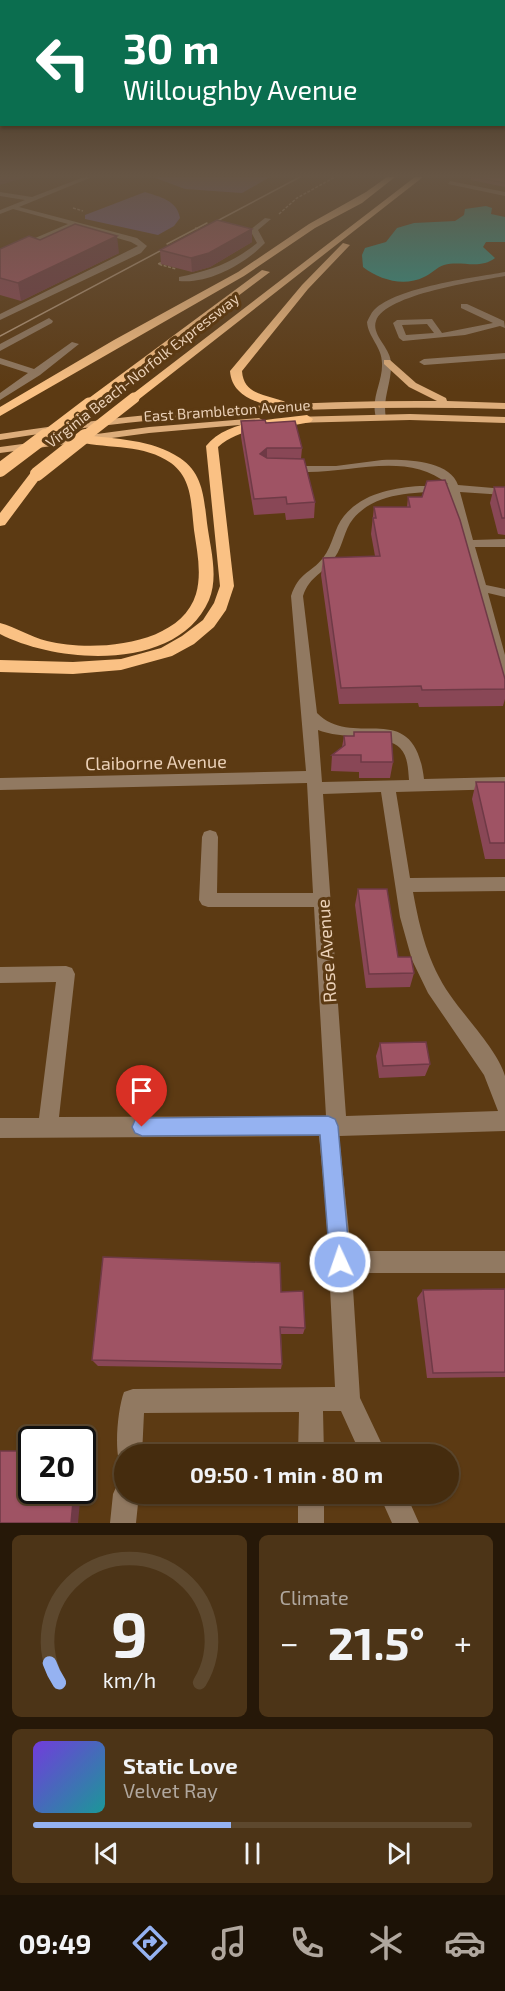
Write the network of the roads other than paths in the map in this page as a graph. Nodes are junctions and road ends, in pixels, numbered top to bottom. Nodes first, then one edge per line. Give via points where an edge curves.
1 (18, 248) edge
2 (141, 248) edge
3 (254, 248) edge
4 (279, 248) edge
5 (296, 248) edge
6 (327, 248) edge
7 (342, 248) edge
8 (0, 256) edge
9 (505, 274) edge
10 (182, 279) dead end
11 (0, 304) edge
12 (464, 306) dead end
13 (16, 309) junction
14 (0, 317) edge
15 (49, 321) dead end
16 (502, 322) edge
17 (440, 336) dead end
18 (75, 344) dead end
19 (0, 348) edge
20 (505, 356) edge
21 (0, 361) edge
22 (387, 362) junction
23 (424, 362) dead end
24 (37, 373) junction
25 (0, 397) edge
26 (377, 403) junction
27 (454, 404) junction
28 (286, 406) junction
29 (505, 406) edge
30 (0, 412) edge
31 (381, 418) junction
32 (307, 419) junction
33 (505, 420) edge
34 (0, 437) edge
35 (83, 439) junction
36 (0, 450) edge
37 (0, 470) edge
38 (278, 470) edge
39 (37, 474) junction
40 (453, 488) junction
41 (505, 492) edge
42 (0, 503) edge
43 (0, 522) edge
44 (505, 543) edge
45 (468, 544) junction
46 (480, 588) junction
47 (505, 593) edge
48 (0, 628) edge
49 (0, 666) edge
50 (505, 680) edge
51 (310, 715) junction
52 (314, 782) junction
53 (505, 783) edge
54 (0, 784) edge
55 (417, 786) junction
56 (388, 787) junction
57 (210, 837) dead end
58 (505, 884) edge
59 (403, 885) junction
60 (323, 900) junction
61 (0, 975) edge
62 (505, 1104) edge
63 (505, 1120) edge
64 (333, 1126) junction
65 (48, 1127) junction
66 (0, 1128) edge
67 (340, 1262) junction
68 (505, 1262) edge
69 (348, 1399) junction
70 (311, 1400) junction
71 (130, 1444) edge
72 (311, 1444) edge
73 (369, 1444) edge
74 (125, 1504) edge
75 (311, 1504) edge
76 (397, 1504) edge
77 (123, 1523) edge
78 (311, 1523) edge
79 (406, 1523) edge

1 - 8 street
2 - 13 street
3 - 10 street via 210,275
4 - 30 highway
5 - 37 highway, Virginia Beach-Norfolk Expressway, bridge
6 - 39 highway, Virginia Beach-Norfolk Expressway, bridge
7 - 28 highway via 236,371 237,383 243,390
9 - 22 street via 405,296 378,309 371,320 372,331
11 - 13 street
12 - 16 street
13 - 14 street
15 - 19 street
16 - 17 street via 478,332
18 - 24 street
20 - 23 street
21 - 24 street
22 - 26 street
22 - 27 main road via 402,379 422,392
24 - 25 street
26 - 27 main road, East Brambleton Avenue
26 - 28 main road, East Brambleton Avenue
26 - 31 street
27 - 29 main road, East Brambleton Avenue
28 - 34 main road, East Brambleton Avenue via 129,417
31 - 32 main road, East Brambleton Avenue
31 - 33 main road, East Brambleton Avenue
32 - 35 main road, East Brambleton Avenue via 184,426
32 - 49 highway via 236,431 212,446 226,586 220,607 195,636 160,655 122,665
35 - 36 main road, East Brambleton Avenue
35 - 48 highway via 162,453 190,474 196,488 205,573 200,602 171,631 122,650 52,649 26,642
38 - 40 street via 333,469 399,461 446,476
39 - 42 highway, Virginia Beach-Norfolk Expressway
39 - 43 highway
40 - 41 street, Rose Avenue
40 - 45 street
40 - 51 street, Rose Avenue via 377,496 349,516 330,557 301,582 297,596
44 - 45 street
45 - 46 street
46 - 47 street
46 - 50 street
51 - 52 street, Rose Avenue
51 - 55 street via 315,724 333,732 381,734 404,743 412,752
52 - 54 street, Claiborne Avenue
52 - 56 street, Claiborne Avenue
52 - 60 street, Rose Avenue
53 - 55 street, Claiborne Avenue
55 - 56 street, Claiborne Avenue
56 - 59 street
57 - 60 street via 208,900
58 - 59 street
59 - 62 street via 424,969 485,1060
60 - 64 street, Rose Avenue
61 - 65 street via 66,974
63 - 64 street
64 - 65 street
64 - 67 street, Rose Avenue
65 - 66 street
67 - 68 street
67 - 69 street, Rose Avenue
69 - 70 street
69 - 73 street
70 - 71 street via 133,1401
70 - 72 street
74 - 77 street
75 - 78 street
76 - 79 street

